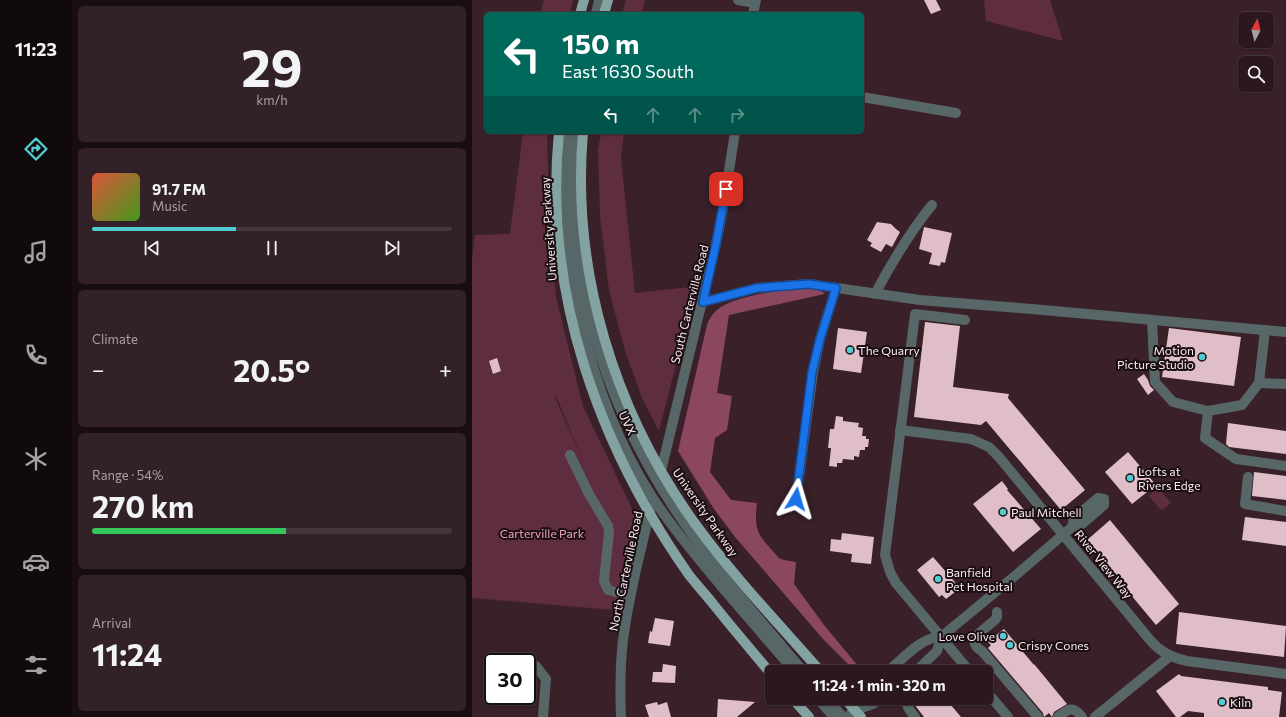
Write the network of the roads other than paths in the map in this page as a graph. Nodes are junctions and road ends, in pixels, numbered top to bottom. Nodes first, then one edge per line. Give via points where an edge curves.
1 (584, 0) edge
2 (593, 0) edge
3 (599, 0) edge
4 (608, 0) edge
5 (738, 0) edge
6 (756, 1) edge
7 (581, 12) edge
8 (590, 12) edge
9 (596, 12) edge
10 (605, 12) edge
11 (753, 12) edge
12 (864, 97) edge
13 (956, 113) dead end
14 (559, 134) edge
15 (568, 134) edge
16 (575, 134) edge
17 (583, 134) edge
18 (735, 134) edge
19 (932, 206) dead end
20 (836, 288) junction
21 (875, 294) junction
22 (703, 302) junction
23 (964, 320) dead end
24 (1152, 320) junction
25 (1265, 330) junction
26 (1286, 332) edge
27 (1258, 383) junction
28 (1286, 384) edge
29 (1208, 411) junction
30 (900, 430) junction
31 (570, 455) dead end
32 (1286, 466) edge
33 (1248, 477) dead end
34 (659, 480) joint
35 (796, 499) dead end
36 (1286, 511) edge
37 (1072, 526) dead end
38 (1064, 535) junction
39 (630, 596) junction
40 (987, 600) junction
41 (941, 637) junction
42 (1170, 656) junction
43 (789, 665) edge
44 (798, 665) edge
45 (815, 665) edge
46 (895, 665) edge
47 (922, 665) edge
48 (964, 665) edge
49 (536, 666) dead end
50 (765, 667) edge
51 (1286, 674) edge
52 (993, 699) edge
53 (798, 705) edge
54 (823, 705) edge
55 (833, 705) edge
56 (850, 705) edge
57 (871, 705) edge
58 (908, 705) edge
59 (858, 714) edge
60 (542, 717) edge
61 (621, 717) edge
62 (809, 717) edge
63 (834, 717) edge
64 (845, 717) edge
65 (915, 717) edge
66 (1008, 717) edge
67 (1038, 717) edge
68 (1058, 717) edge
69 (1082, 717) edge
70 (1095, 717) edge

1 - 7 main road
2 - 8 street
3 - 9 street
4 - 10 main road
5 - 6 street
6 - 11 street
12 - 13 street
14 - 50 main road, University Parkway via 557,190 564,278 577,343 603,421 636,488 682,564
15 - 43 street, UVX via 566,206 577,299 591,360 609,413 634,466 672,526
16 - 44 street via 573,186 579,268 595,340 611,387 639,448 689,530 744,602
17 - 45 main road, University Parkway via 582,194 589,274 606,345 630,409 664,475 696,525 751,593
18 - 22 street, South Carterville Road via 724,203
19 - 21 street via 911,232
20 - 21 street
20 - 22 street via 809,284 757,288
20 - 35 street via 812,372
21 - 24 street
22 - 34 street, South Carterville Road
23 - 30 street via 915,314
24 - 25 street
24 - 29 street via 1155,382 1173,402
25 - 26 street
25 - 27 street
27 - 28 street
27 - 29 street via 1242,405
29 - 32 street via 1205,438 1236,459
30 - 38 street, River View Way via 971,439 989,447
30 - 41 street via 885,550 887,566 896,583
31 - 39 street via 610,532 604,581 608,590
33 - 36 street via 1245,504
34 - 39 street, North Carterville Road
37 - 38 street
38 - 40 street
38 - 42 street, River View Way via 1150,640
39 - 61 street, North Carterville Road via 623,641
40 - 41 street
40 - 67 street via 1001,616 1001,622 982,638 982,651
41 - 46 street via 926,639
41 - 47 street via 937,651
41 - 48 street
42 - 51 street, River View Way via 1187,661
42 - 70 street
49 - 60 street via 546,679
52 - 66 street
53 - 62 main road
54 - 63 street
55 - 64 street
56 - 59 main road
57 - 59 street
58 - 65 street
59 - 64 street
68 - 69 street via 1070,709 1076,710

